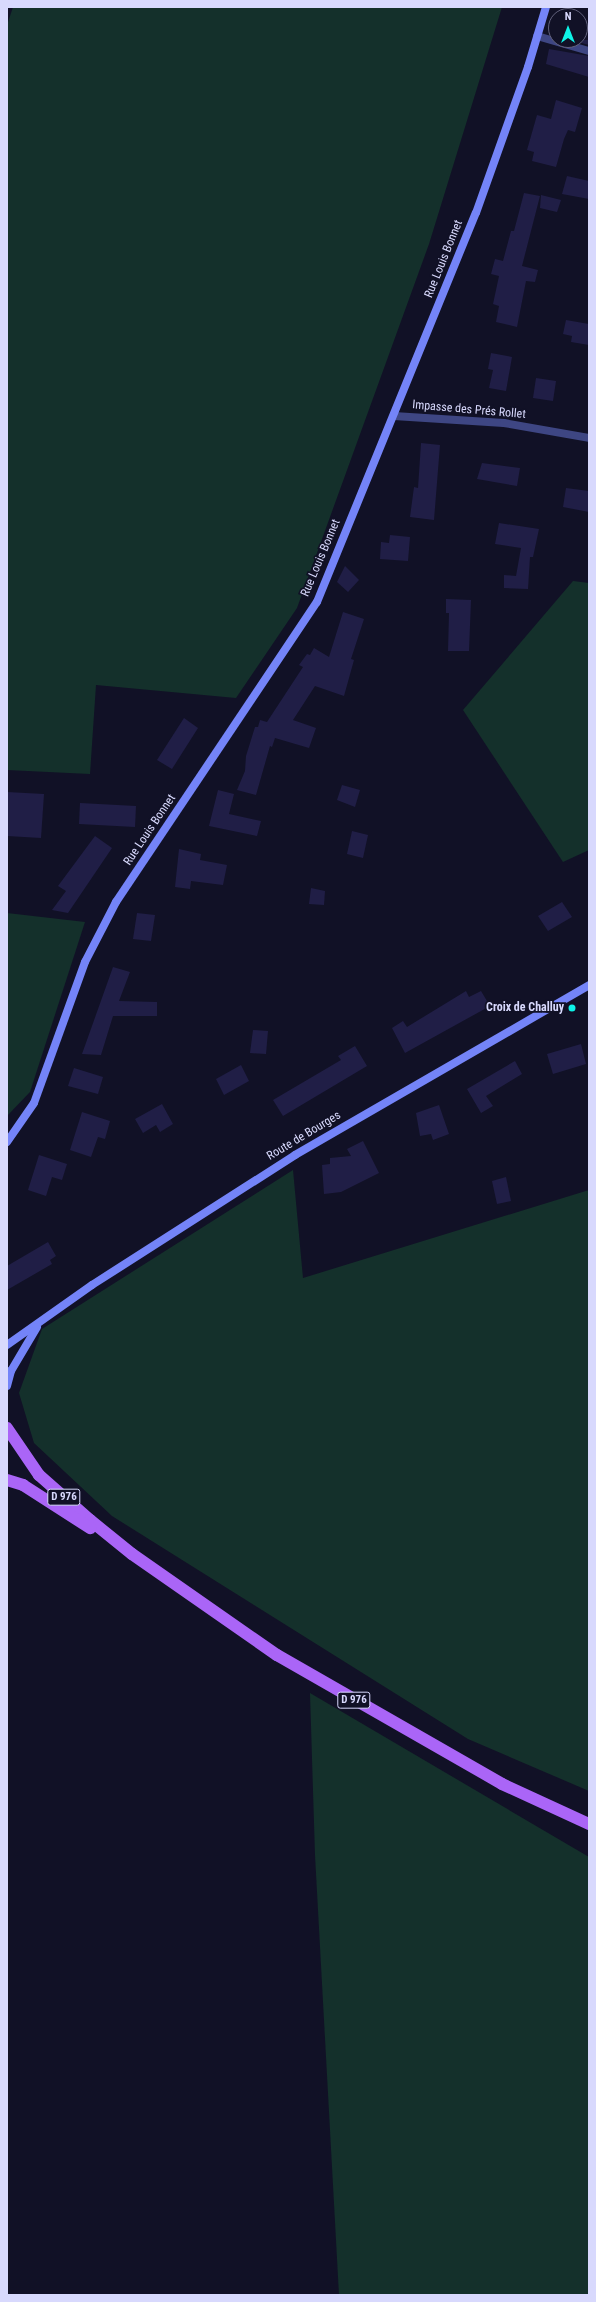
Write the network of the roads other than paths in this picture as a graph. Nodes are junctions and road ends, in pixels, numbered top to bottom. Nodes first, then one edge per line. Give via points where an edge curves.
1 (546, 7) edge
2 (538, 36) junction
3 (589, 51) edge
4 (394, 416) junction
5 (589, 438) edge
6 (589, 984) edge
7 (7, 1142) edge
8 (40, 1322) junction
9 (7, 1345) edge
10 (7, 1386) edge
11 (7, 1428) edge
12 (7, 1480) edge
13 (132, 1554) junction
14 (589, 1824) edge

1 - 2 street, Rue Louis Bonnet
2 - 3 street
2 - 4 street, Rue Louis Bonnet via 476,213
4 - 5 street, Impasse des Prés Rollet via 504,423
4 - 7 street, Rue Louis Bonnet via 317,602 116,902 85,962 34,1103
6 - 8 street, Route de Bourges via 295,1154 92,1285
8 - 9 street, Route de Bourges
8 - 10 street, Route de Bourges via 18,1358
11 - 13 main road, D 976 via 39,1475
12 - 13 main road, D 976 via 23,1485
13 - 14 main road, D 976 via 277,1655 502,1784

